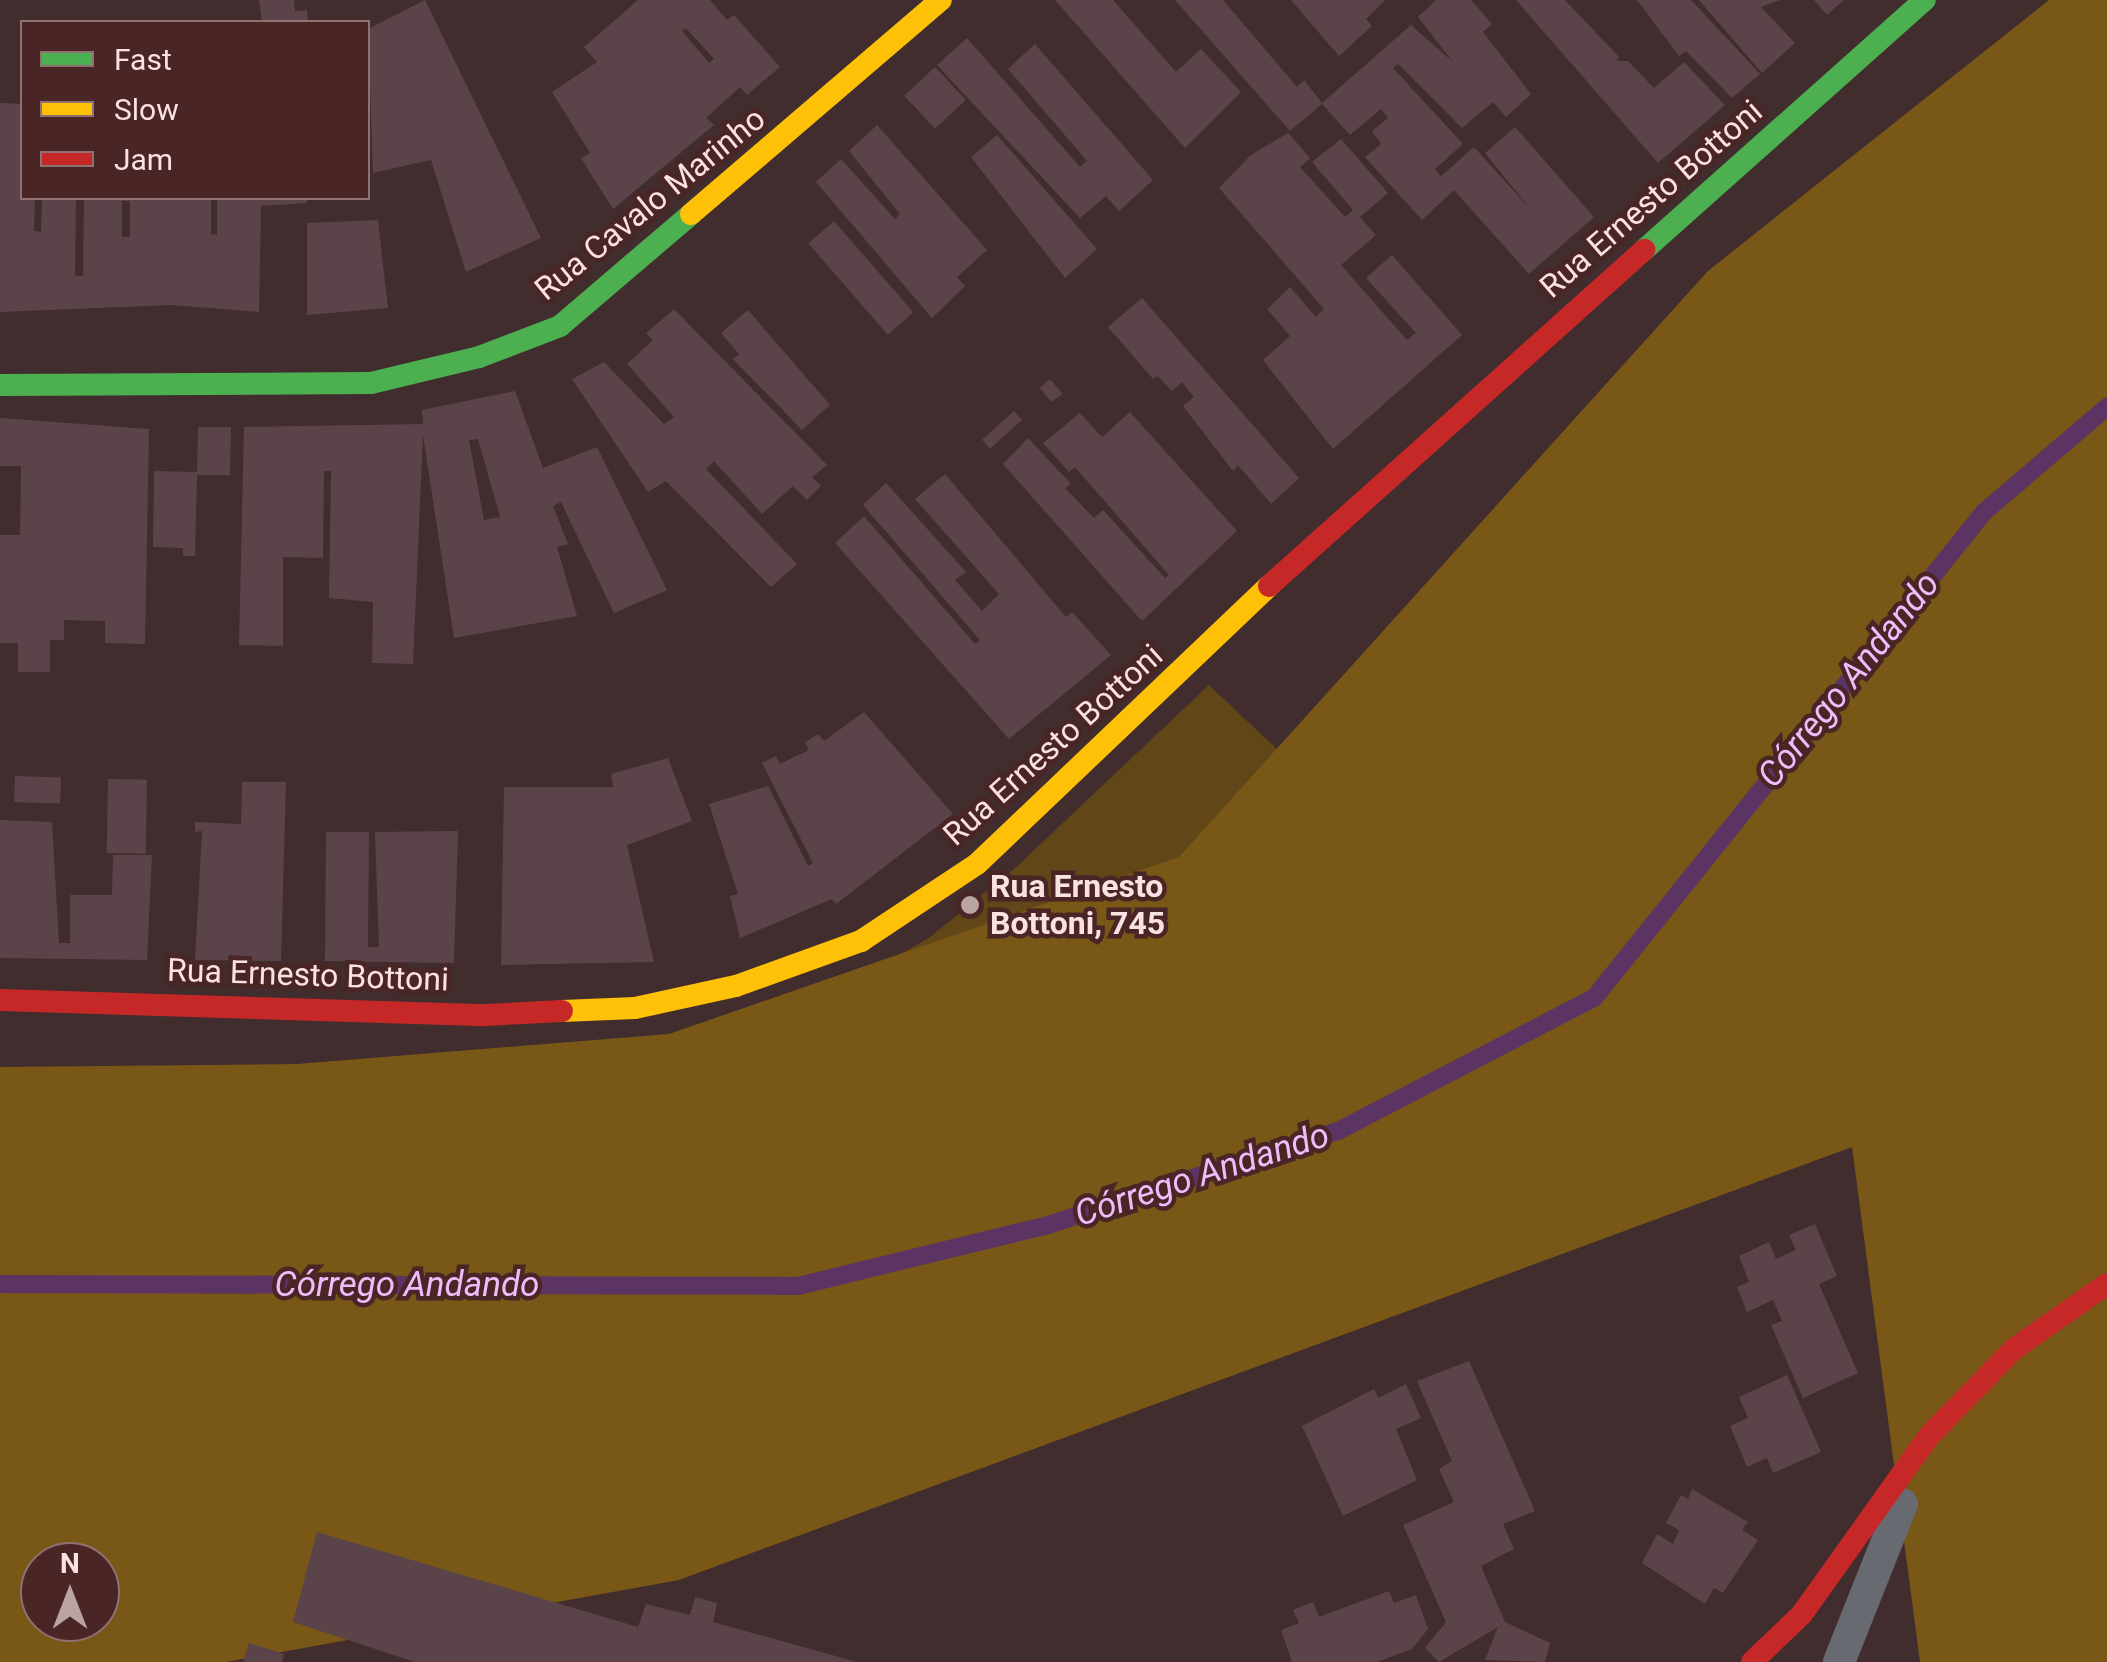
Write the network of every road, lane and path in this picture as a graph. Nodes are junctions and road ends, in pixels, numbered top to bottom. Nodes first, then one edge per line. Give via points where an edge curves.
1 (941, 0) edge
2 (1925, 0) edge
3 (0, 385) edge
4 (0, 1000) edge
5 (2107, 1284) edge
6 (1930, 1436) junction
7 (1752, 1662) edge
8 (1839, 1662) edge

1 - 3 street, Rua Cavalo Marinho via 560,326 479,357 371,384
2 - 4 street, Rua Ernesto Bottoni via 1290,566 977,864 861,941 736,986 635,1008 486,1015
5 - 6 street via 2014,1349
6 - 7 street via 1802,1614
6 - 8 lane

